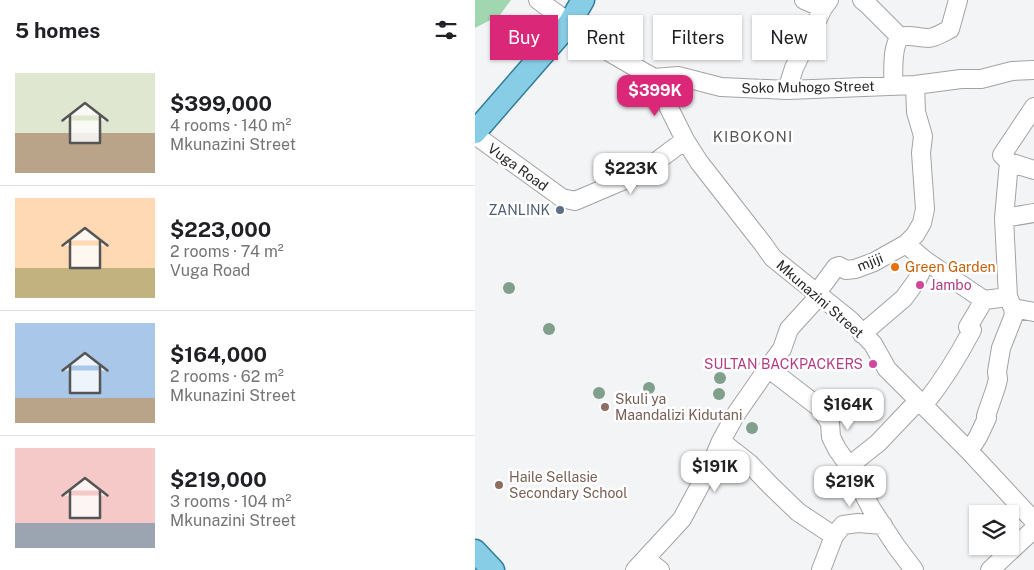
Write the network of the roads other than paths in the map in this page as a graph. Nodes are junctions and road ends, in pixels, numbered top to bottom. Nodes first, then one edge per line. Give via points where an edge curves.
1 (538, 0) edge
2 (583, 0) edge
3 (804, 0) edge
4 (862, 0) edge
5 (958, 0) edge
6 (826, 3) edge
7 (574, 15) edge
8 (568, 23) edge
9 (568, 25) edge
10 (900, 37) junction
11 (623, 60) edge
12 (1034, 70) edge
13 (654, 78) junction
14 (893, 85) junction
15 (915, 85) junction
16 (787, 90) junction
17 (1034, 107) edge
18 (475, 134) edge
19 (685, 140) junction
20 (1009, 162) junction
21 (1034, 170) edge
22 (1034, 213) edge
23 (1004, 218) junction
24 (905, 244) junction
25 (925, 260) junction
26 (817, 295) junction
27 (984, 300) junction
28 (1010, 302) junction
29 (1034, 312) edge
30 (862, 334) junction
31 (768, 368) junction
32 (921, 403) junction
33 (721, 441) junction
34 (969, 451) junction
35 (849, 466) junction
36 (1034, 521) edge
37 (883, 525) junction
38 (1034, 529) edge
39 (834, 536) junction
40 (475, 551) edge
41 (640, 564) edge
42 (493, 570) edge
43 (660, 570) edge
44 (821, 570) edge
45 (914, 570) edge
46 (990, 570) edge

1 - 8 street
2 - 7 main road, Vuga Road
3 - 6 street
4 - 10 street
5 - 10 street via 950,29 929,38
6 - 16 street via 794,68
9 - 18 main road, Vuga Road
10 - 14 street via 895,50
11 - 13 street
12 - 15 street, Soko Muhogo Street
13 - 16 street, Soko Muhogo Street via 677,76 721,87
13 - 19 street, Mkunazini Street
14 - 15 street, Soko Muhogo Street
14 - 16 street, Soko Muhogo Street
15 - 24 street via 916,112 923,136 925,209 922,223
17 - 20 street via 1002,155
18 - 19 street, Vuga Road via 562,198 575,201 636,176
19 - 26 street, Mkunazini Street via 773,258
20 - 21 street
20 - 23 street
22 - 23 street
23 - 28 street
24 - 25 street
24 - 26 street, mjiji via 855,269 836,267
25 - 27 street
25 - 30 street via 917,280 904,298
26 - 30 street, Mkunazini Street via 850,320
26 - 31 street via 789,329 782,349
27 - 28 street
27 - 32 street via 968,327 972,330 963,347 939,386
28 - 29 street
28 - 34 street via 1014,315 1001,348 998,379 987,418
30 - 32 street, Mkunazini Street via 873,344 887,369
31 - 33 street
31 - 35 street via 820,408 830,423 835,445
32 - 34 street, Mkunazini Street
32 - 35 street via 878,444
33 - 39 street via 749,463 798,512
33 - 41 street via 683,519
34 - 36 street, Mkunazini Street
35 - 37 street
37 - 39 street via 858,523 843,526
37 - 45 street
38 - 46 street
39 - 44 street
40 - 42 main road
41 - 43 street

